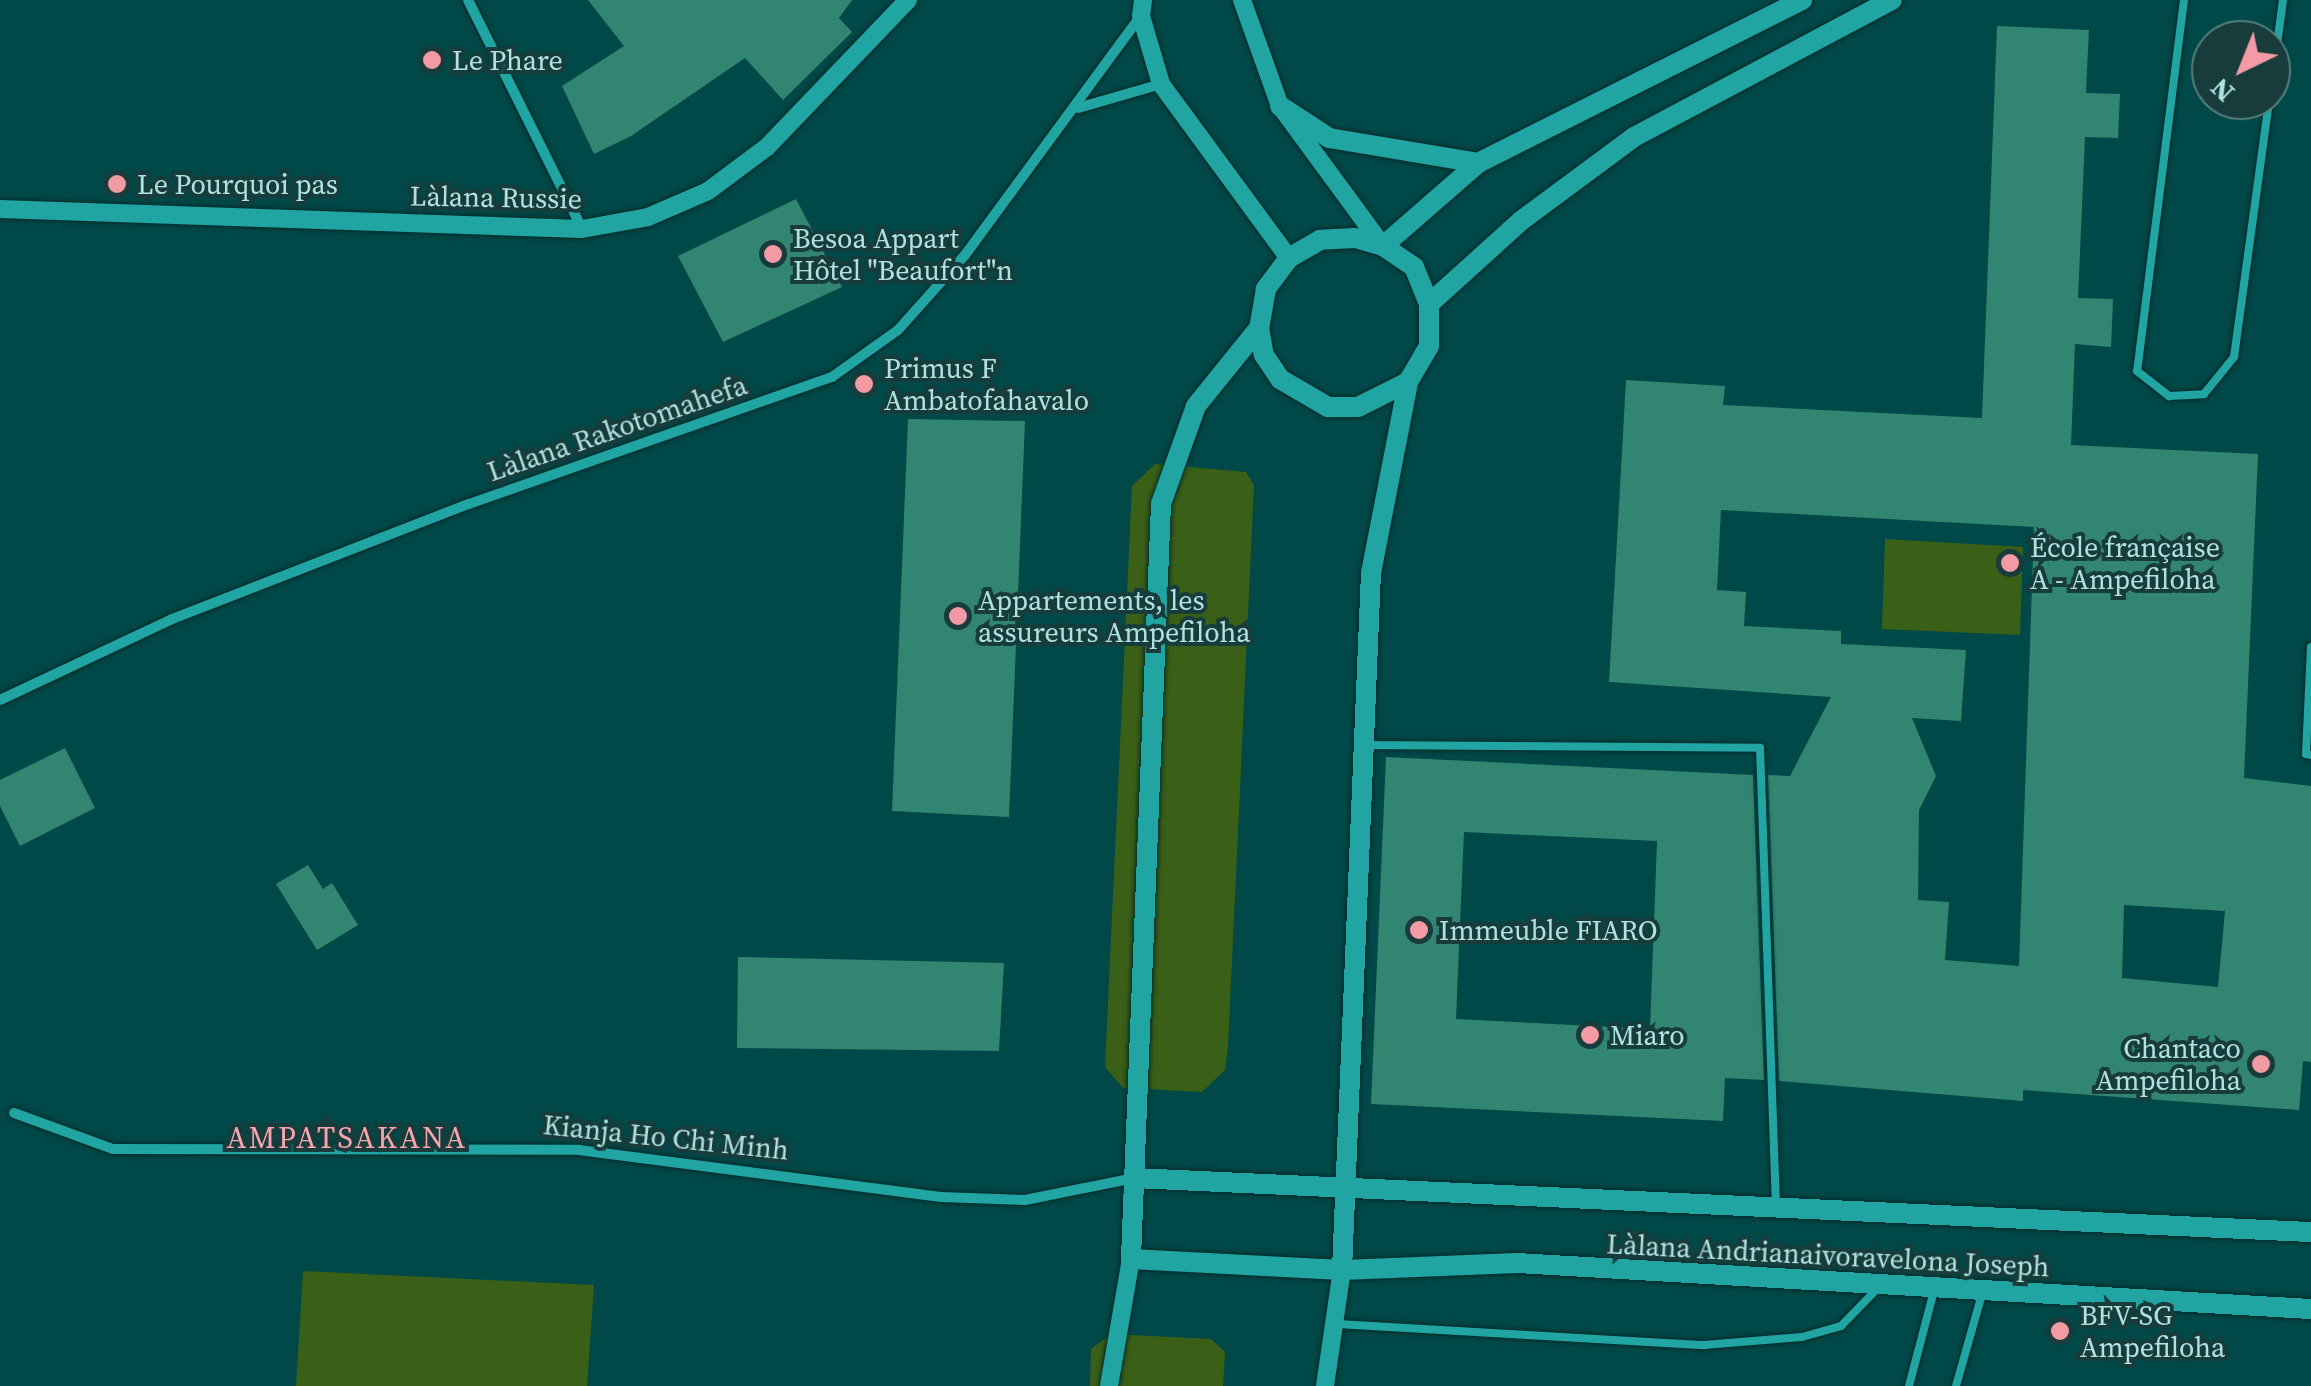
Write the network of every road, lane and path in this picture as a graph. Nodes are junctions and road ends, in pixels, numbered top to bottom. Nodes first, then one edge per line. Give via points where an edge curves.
1 (468, 0) edge
2 (908, 0) edge
3 (1242, 0) edge
4 (1802, 0) edge
5 (1892, 0) edge
6 (2184, 0) edge
7 (1142, 8) edge
8 (1161, 84) junction
9 (1280, 106) junction
10 (1077, 108) junction
11 (2267, 120) edge
12 (1478, 163) junction
13 (0, 209) edge
14 (582, 229) junction
15 (1383, 246) junction
16 (1289, 258) junction
17 (1429, 304) junction
18 (1260, 328) junction
19 (1408, 382) junction
20 (2311, 648) edge
21 (0, 700) edge
22 (1364, 744) junction
23 (2311, 755) edge
24 (14, 1112) dead end
25 (1134, 1178) junction
26 (1347, 1184) junction
27 (1776, 1208) junction
28 (2311, 1232) edge
29 (1131, 1259) junction
30 (1342, 1270) junction
31 (1877, 1289) junction
32 (1934, 1291) junction
33 (1982, 1293) junction
34 (2311, 1309) edge
35 (1332, 1324) junction
36 (1109, 1386) edge
37 (1325, 1386) edge
38 (1910, 1386) edge
39 (1956, 1386) edge

1 - 14 street
2 - 14 street, Làlana Russie via 766,147 708,191 648,217
3 - 9 street
4 - 12 main road
5 - 17 main road via 1634,137 1522,220
6 - 11 lane via 2137,371 2169,396 2204,394 2234,357
7 - 8 street
7 - 10 street, Làlana Rakotomahefa
8 - 10 street
8 - 16 street
9 - 12 main road via 1329,138
9 - 15 street
10 - 21 street, Làlana Rakotomahefa via 898,330 832,378 470,504 172,618
12 - 15 main road
13 - 14 street, Làlana Russie
15 - 16 main road via 1355,238 1320,240
15 - 17 main road via 1414,266
16 - 18 main road via 1266,290
17 - 19 main road via 1428,346
18 - 19 main road via 1264,354 1280,379 1328,407 1358,407
18 - 25 main road via 1196,406 1161,504
19 - 22 main road via 1371,573
20 - 23 lane
22 - 26 main road
22 - 27 lane via 1760,748
24 - 25 street, Kianja Ho Chi Minh via 113,1149 580,1150 940,1197 1024,1200
25 - 26 main road, Kianja Ho Chi Minh
25 - 29 main road
26 - 27 main road, Làlana Andrianaivoravelona Joseph
26 - 30 main road
27 - 28 main road, Làlana Andrianaivoravelona Joseph
29 - 30 main road
29 - 36 street
30 - 31 main road, Làlana Andrianaivoravelona Joseph via 1517,1263
30 - 35 street
31 - 32 main road, Làlana Andrianaivoravelona Joseph
31 - 35 lane via 1841,1326 1802,1338 1704,1345
32 - 33 main road, Làlana Andrianaivoravelona Joseph
32 - 38 lane
33 - 34 main road, Làlana Andrianaivoravelona Joseph
33 - 39 lane
35 - 37 street

